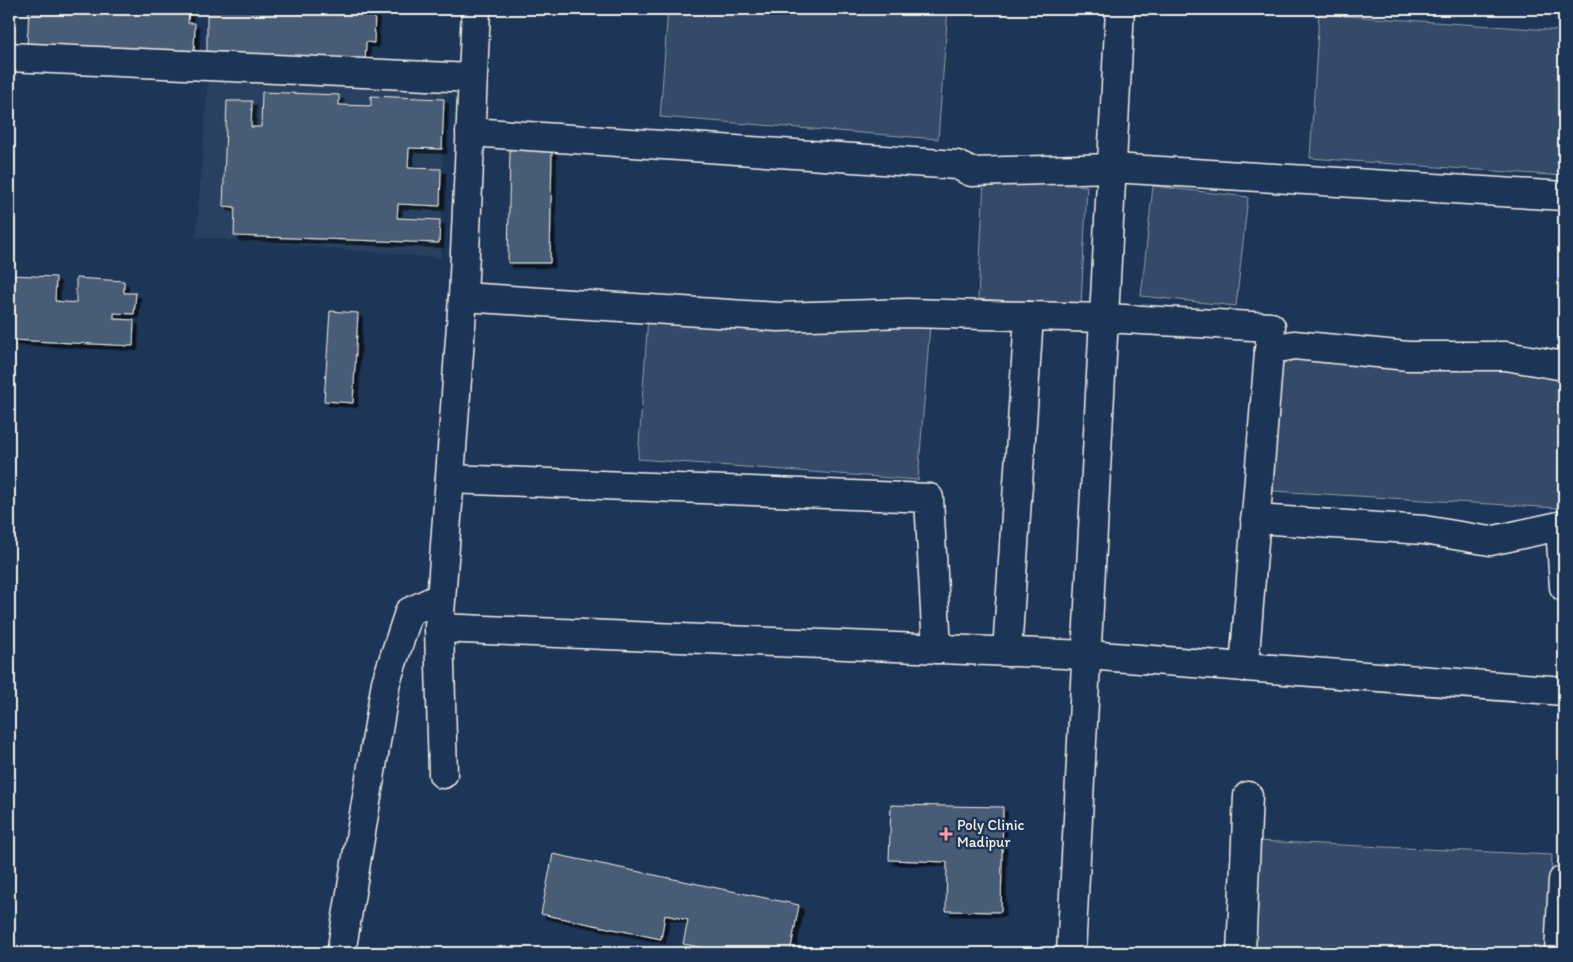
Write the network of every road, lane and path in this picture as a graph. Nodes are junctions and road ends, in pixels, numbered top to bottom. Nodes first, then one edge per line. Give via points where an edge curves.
1 (476, 9) edge
2 (1120, 9) edge
3 (9, 57) edge
4 (472, 78) junction
5 (470, 132) junction
6 (1113, 168) junction
7 (1564, 196) edge
8 (463, 297) junction
9 (1029, 316) junction
10 (1105, 318) junction
11 (1269, 350) junction
12 (1564, 366) edge
13 (450, 479) junction
14 (1255, 519) junction
15 (1562, 525) edge
16 (1564, 586) edge
17 (442, 598) junction
18 (439, 628) junction
19 (937, 649) junction
20 (1007, 652) junction
21 (1087, 655) junction
22 (1244, 667) junction
23 (1564, 691) edge
24 (443, 774) dead end
25 (1248, 796) dead end
26 (1563, 880) edge
27 (341, 953) edge
28 (1071, 953) edge
29 (1240, 953) edge
30 (1559, 953) edge

1 - 4 street
2 - 6 street
3 - 4 street
4 - 5 street
5 - 6 street via 957,165 970,172
5 - 8 street
6 - 7 street
6 - 10 street
8 - 9 street via 778,317 907,313
8 - 13 street
9 - 10 street
9 - 20 street
10 - 11 street via 1271,327
10 - 21 street
11 - 12 street via 1294,345 1408,356 1506,356
11 - 14 street
13 - 17 street
13 - 19 street via 929,498
14 - 15 street via 1424,530 1490,542
14 - 22 street
15 - 16 street
17 - 18 street
17 - 27 street via 409,612 386,682
18 - 19 street
18 - 24 street
19 - 20 street
20 - 21 street
21 - 22 street
21 - 28 street
22 - 23 street
25 - 29 street
26 - 30 street

